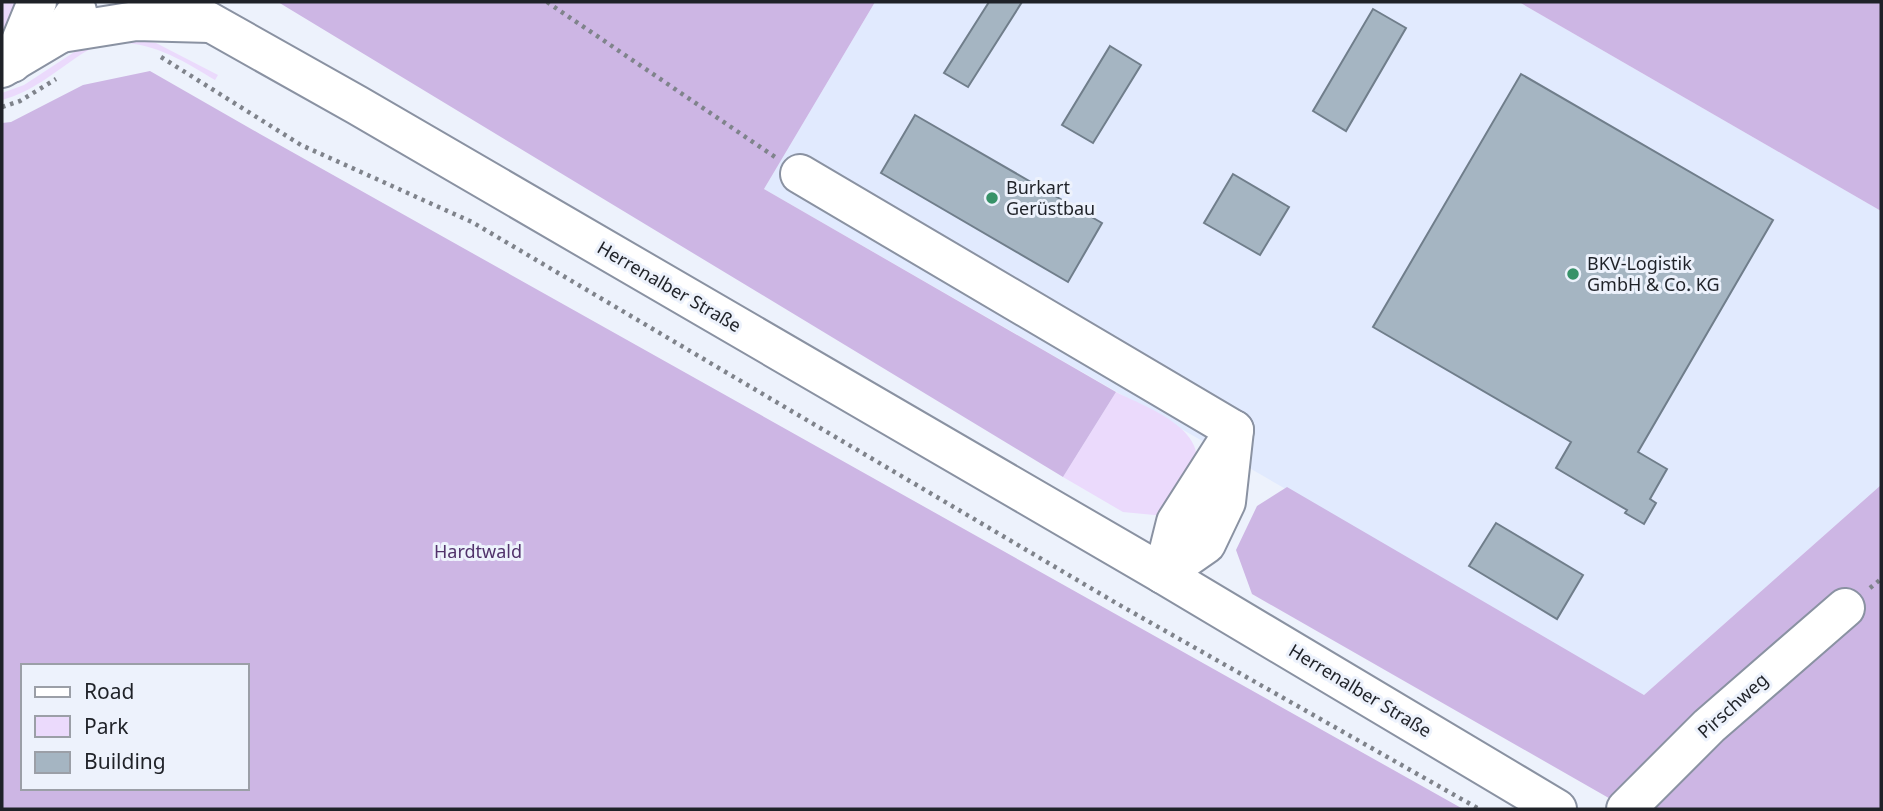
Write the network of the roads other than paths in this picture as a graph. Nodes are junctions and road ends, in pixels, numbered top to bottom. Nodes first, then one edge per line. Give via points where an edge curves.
1 (37, 2) edge
2 (83, 2) edge
3 (174, 2) edge
4 (210, 23) junction
5 (61, 33) junction
6 (7, 65) edge
7 (800, 174) road end
8 (1163, 574) junction
9 (1845, 608) dead end
10 (1557, 809) edge
11 (1626, 809) edge

1 - 6 main road
2 - 5 main road
3 - 4 main road, Herrenalber Straße
4 - 5 main road via 136,21
4 - 8 main road, Herrenalber Straße
5 - 6 main road
7 - 8 main road via 1234,430 1226,502 1206,544
8 - 10 main road, Herrenalber Straße
9 - 11 main road, Pirschweg via 1709,726

